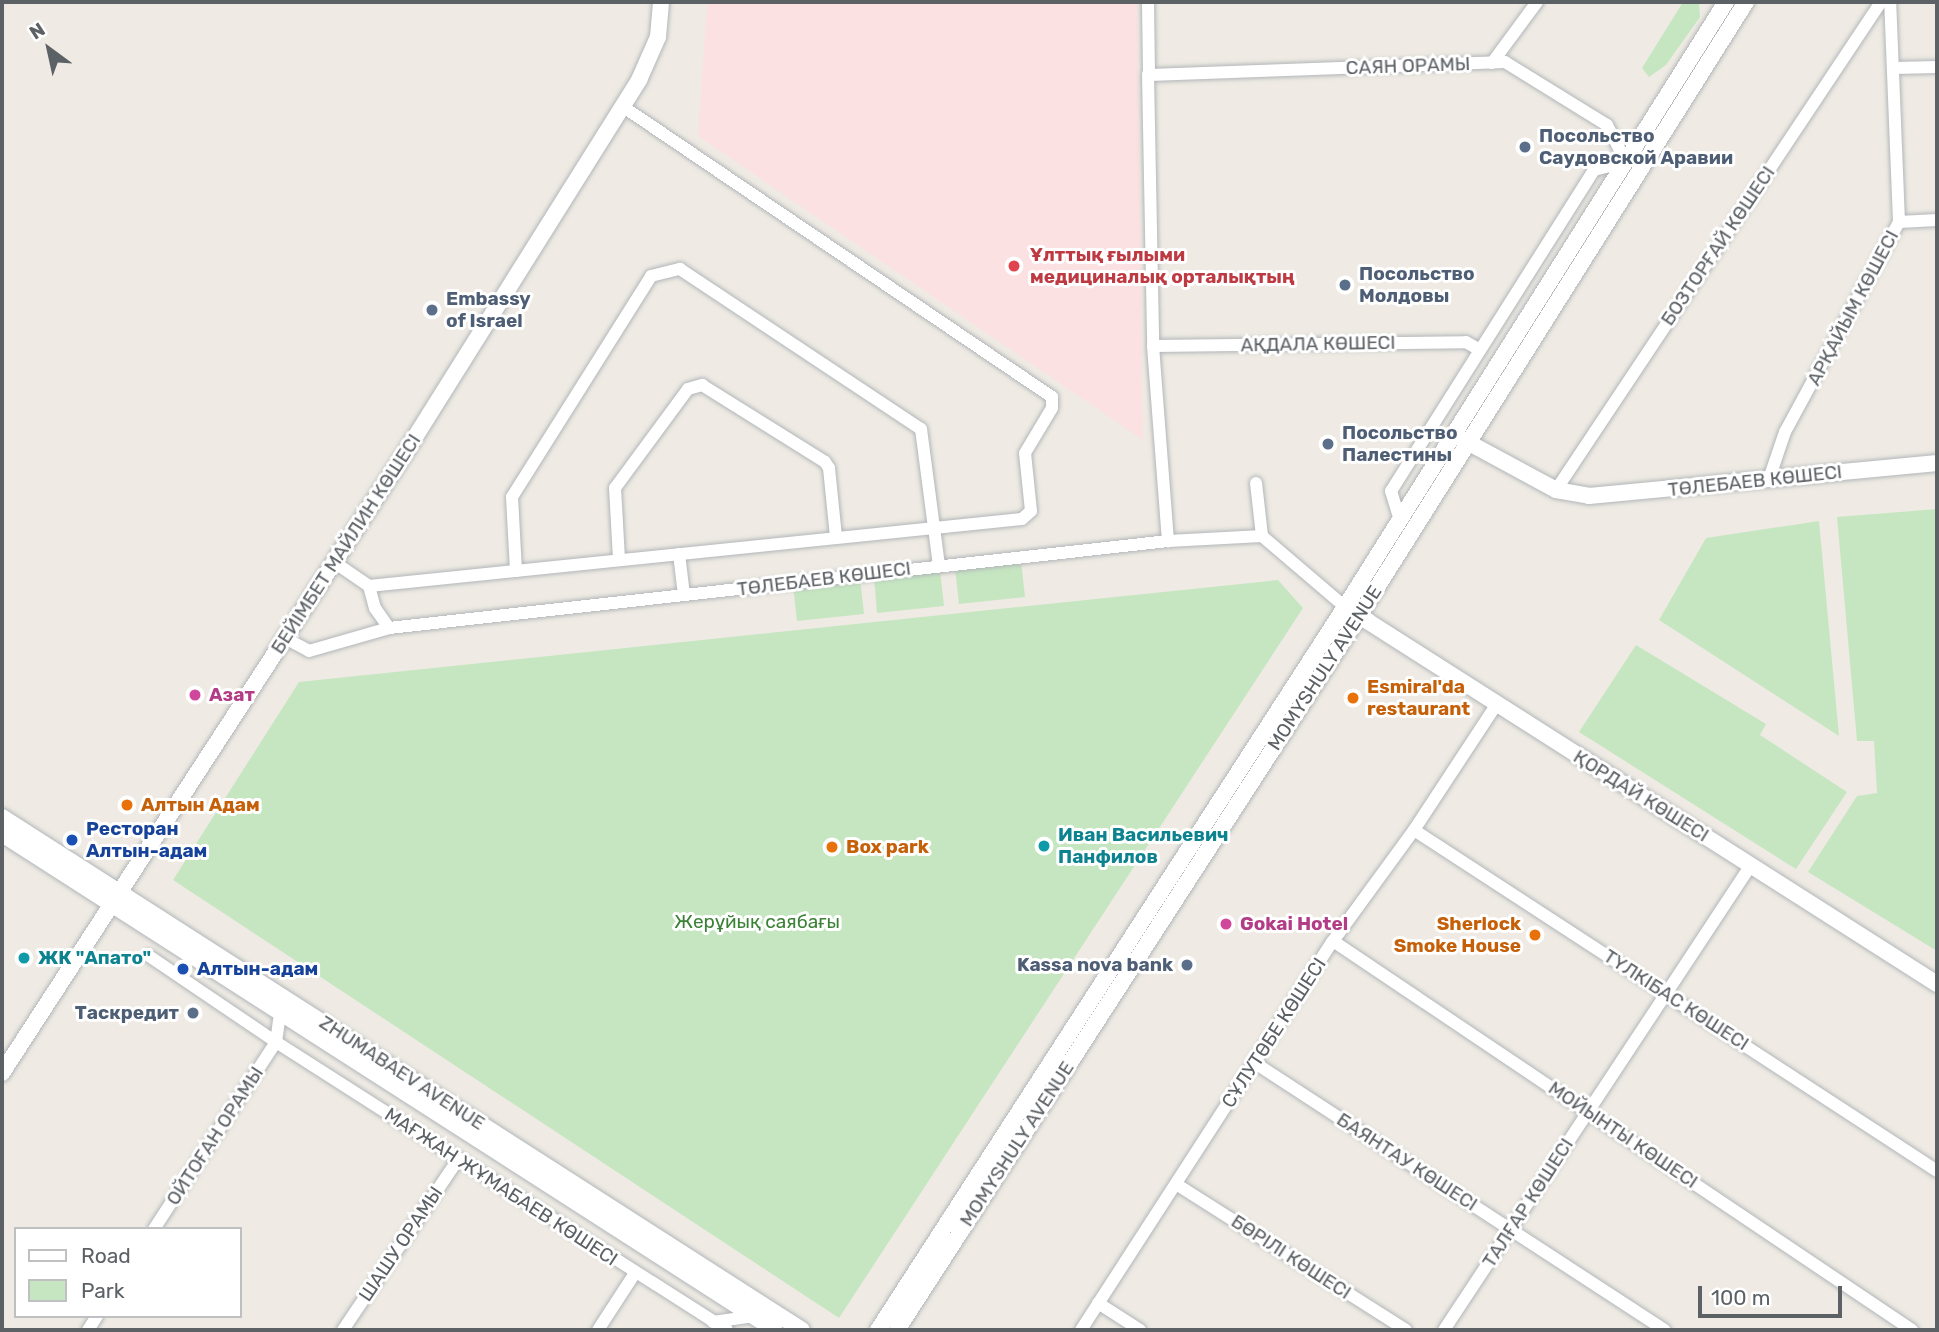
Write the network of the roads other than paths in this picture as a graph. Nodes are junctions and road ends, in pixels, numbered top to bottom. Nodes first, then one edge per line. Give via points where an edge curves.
1 (661, 2) edge
2 (1148, 2) edge
3 (1537, 2) edge
4 (1726, 2) edge
5 (1746, 2) edge
6 (1881, 2) edge
7 (1890, 2) edge
8 (1492, 63) junction
9 (1894, 68) junction
10 (1937, 68) edge
11 (1149, 75) junction
12 (622, 106) junction
13 (1626, 162) junction
14 (1937, 220) edge
15 (1899, 222) junction
16 (1153, 346) junction
17 (1480, 351) junction
18 (1451, 433) junction
19 (1468, 443) junction
20 (1937, 463) edge
21 (1769, 479) junction
22 (1256, 484) dead end
23 (1556, 490) junction
24 (1399, 518) junction
25 (934, 526) junction
26 (1262, 536) junction
27 (836, 537) junction
28 (1168, 541) junction
29 (679, 554) junction
30 (619, 559) junction
31 (334, 562) junction
32 (939, 566) junction
33 (516, 571) junction
34 (369, 586) junction
35 (684, 595) junction
36 (1345, 607) junction
37 (1359, 616) junction
38 (389, 628) junction
39 (285, 638) junction
40 (1496, 705) junction
41 (2, 817) edge
42 (1414, 830) junction
43 (2, 834) edge
44 (1751, 865) junction
45 (115, 897) junction
46 (1333, 941) junction
47 (149, 956) dead end
48 (1937, 984) edge
49 (1667, 994) junction
50 (281, 1014) junction
51 (276, 1042) junction
52 (1255, 1063) junction
53 (2, 1073) edge
54 (1587, 1111) junction
55 (459, 1158) junction
56 (1937, 1171) edge
57 (1176, 1184) junction
58 (155, 1227) edge
59 (1511, 1230) junction
60 (635, 1273) junction
61 (1098, 1303) junction
62 (913, 1305) junction
63 (754, 1316) junction
64 (713, 1322) junction
65 (343, 1330) edge
66 (598, 1330) edge
67 (727, 1330) edge
68 (775, 1330) edge
69 (802, 1330) edge
70 (878, 1330) edge
71 (897, 1330) edge
72 (908, 1330) edge
73 (1081, 1330) edge
74 (1140, 1330) edge
75 (1406, 1330) edge
76 (1444, 1330) edge
77 (1665, 1330) edge
78 (1912, 1330) edge

1 - 12 main road, БЕЙІМБЕТ МАЙЛИН КӨШЕСІ via 651,56
2 - 11 street
3 - 8 street
4 - 13 main road, MOMYSHULY AVENUE
5 - 19 main road, MOMYSHULY AVENUE
6 - 23 street, БОЗТОРҒАЙ КӨШЕСІ
7 - 9 street, АРҚАЙЫМ КӨШЕСІ
8 - 11 street, САЯН ОРАМЫ
8 - 13 street, САЯН ОРАМЫ via 1505,62 1606,125
9 - 10 street
9 - 15 street, АРҚАЙЫМ КӨШЕСІ
11 - 16 street
12 - 25 street via 1052,397 1052,408 1025,453 1028,516
12 - 31 main road, БЕЙІМБЕТ МАЙЛИН КӨШЕСІ
13 - 17 street via 1594,170
13 - 18 main road, MOMYSHULY AVENUE
14 - 15 street
15 - 21 street, АРҚАЙЫМ КӨШЕСІ via 1785,432
16 - 17 street, АҚДАЛА КӨШЕСІ via 1466,342
16 - 28 street
17 - 24 street via 1391,491
18 - 19 main road
18 - 24 main road, MOMYSHULY AVENUE
19 - 23 main road
19 - 37 main road, MOMYSHULY AVENUE
20 - 21 main road, ТӨЛЕБАЕВ КӨШЕСІ
21 - 23 main road, ТӨЛЕБАЕВ КӨШЕСІ via 1622,495
22 - 26 street
24 - 36 main road, MOMYSHULY AVENUE
25 - 27 street
25 - 32 street
25 - 33 street via 921,429 680,269 650,276 512,497
26 - 28 street, ТӨЛЕБАЕВ КӨШЕСІ
26 - 36 street
27 - 29 street
27 - 30 street via 830,468 825,461 702,386 688,388 615,488
28 - 32 street, ТӨЛЕБАЕВ КӨШЕСІ
29 - 30 street
29 - 35 street
30 - 33 street
31 - 34 street
31 - 39 main road, БЕЙІМБЕТ МАЙЛИН КӨШЕСІ
32 - 35 street, ТӨЛЕБАЕВ КӨШЕСІ
33 - 34 street
34 - 38 street via 375,608
35 - 38 street, ТӨЛЕБАЕВ КӨШЕСІ
36 - 37 main road, ҚОРДАЙ КӨШЕСІ
36 - 70 main road, MOMYSHULY AVENUE
37 - 40 main road, ҚОРДАЙ КӨШЕСІ
37 - 62 main road, MOMYSHULY AVENUE
38 - 39 street, ТӨЛЕБАЕВ КӨШЕСІ via 309,652
39 - 45 main road, БЕЙІМБЕТ МАЙЛИН КӨШЕСІ
40 - 42 street, СҰЛУТӨБЕ КӨШЕСІ
40 - 44 main road, ҚОРДАЙ КӨШЕСІ
41 - 45 main road, ZHUMABAEV AVENUE
42 - 46 street, СҰЛУТӨБЕ КӨШЕСІ
42 - 49 street, ТҮЛКІБАС КӨШЕСІ
43 - 45 main road, ZHUMABAEV AVENUE
44 - 48 main road, ҚОРДАЙ КӨШЕСІ
44 - 49 street, ТАЛҒАР КӨШЕСІ
45 - 50 main road, ZHUMABAEV AVENUE
45 - 53 main road, БЕЙІМБЕТ МАЙЛИН КӨШЕСІ
45 - 69 main road, ZHUMABAEV AVENUE
46 - 52 street, СҰЛУТӨБЕ КӨШЕСІ
46 - 54 street, МОЙЫНТЫ КӨШЕСІ
47 - 51 street, МАҒЖАН ЖҰМАБАЕВ КӨШЕСІ
49 - 54 street, ТАЛҒАР КӨШЕСІ
49 - 56 street, ТҮЛКІБАС КӨШЕСІ
50 - 51 street
50 - 63 main road, ZHUMABAEV AVENUE
51 - 55 street, МАҒЖАН ЖҰМАБАЕВ КӨШЕСІ
51 - 58 street, ОЙТОҒАН ОРАМЫ
52 - 57 street, СҰЛУТӨБЕ КӨШЕСІ
52 - 59 street, БАЯНТАУ КӨШЕСІ
54 - 59 street, ТАЛҒАР КӨШЕСІ
54 - 78 street, МОЙЫНТЫ КӨШЕСІ
55 - 60 street, МАҒЖАН ЖҰМАБАЕВ КӨШЕСІ
55 - 65 street, ШАШУ ОРАМЫ
57 - 61 street, СҰЛУТӨБЕ КӨШЕСІ
57 - 75 street, БӨРІЛІ КӨШЕСІ
59 - 76 street, ТАЛҒАР КӨШЕСІ
59 - 77 street, БАЯНТАУ КӨШЕСІ
60 - 64 street, МАҒЖАН ЖҰМАБАЕВ КӨШЕСІ
60 - 66 street
61 - 73 street, СҰЛУТӨБЕ КӨШЕСІ
61 - 74 street
62 - 71 main road, MOMYSHULY AVENUE
62 - 72 main road
63 - 64 street
63 - 68 main road, ZHUMABAEV AVENUE
64 - 67 street, МАҒЖАН ЖҰМАБАЕВ КӨШЕСІ

